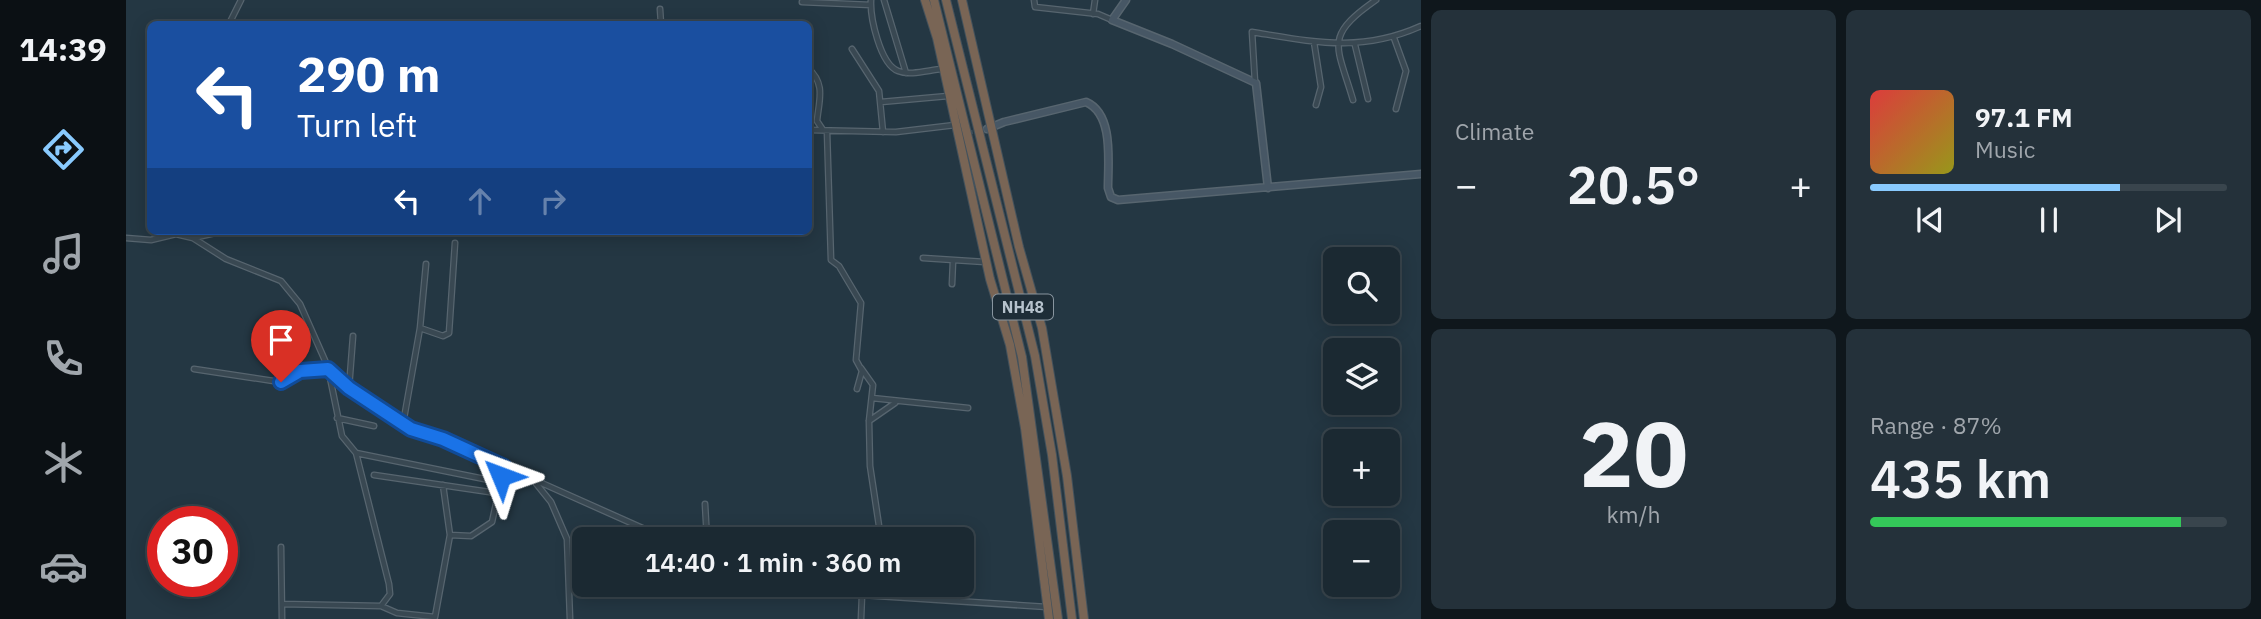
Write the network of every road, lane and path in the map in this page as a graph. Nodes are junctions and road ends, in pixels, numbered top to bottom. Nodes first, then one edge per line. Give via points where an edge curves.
1 (241, 0) edge
2 (884, 0) edge
3 (925, 0) edge
4 (934, 0) edge
5 (946, 0) edge
6 (962, 0) edge
7 (1034, 0) edge
8 (1095, 0) edge
9 (1126, 0) edge
10 (1376, 0) edge
11 (819, 1) edge
12 (802, 2) dead end
13 (843, 2) edge
14 (871, 2) edge
15 (660, 9) dead end
16 (1093, 14) junction
17 (1112, 20) junction
18 (230, 21) edge
19 (661, 21) edge
20 (1421, 26) edge
21 (1394, 38) junction
22 (1314, 42) junction
23 (1337, 44) junction
24 (1354, 45) junction
25 (852, 50) dead end
26 (943, 69) junction
27 (812, 71) edge
28 (906, 73) junction
29 (1256, 83) junction
30 (948, 96) junction
31 (1368, 99) dead end
32 (1353, 100) dead end
33 (881, 102) junction
34 (1316, 105) dead end
35 (1396, 109) dead end
36 (955, 125) junction
37 (989, 128) junction
38 (812, 130) edge
39 (825, 131) junction
40 (883, 132) junction
41 (1421, 174) edge
42 (1268, 188) junction
43 (169, 235) edge
44 (182, 235) edge
45 (206, 235) edge
46 (126, 238) edge
47 (192, 238) junction
48 (455, 243) dead end
49 (923, 258) dead end
50 (953, 261) junction
51 (986, 262) junction
52 (426, 264) dead end
53 (952, 284) dead end
54 (420, 328) junction
55 (353, 336) dead end
56 (860, 368) junction
57 (194, 369) dead end
58 (328, 369) junction
59 (349, 388) junction
60 (857, 389) dead end
61 (872, 398) junction
62 (896, 403) junction
63 (968, 408) dead end
64 (337, 418) junction
65 (869, 421) junction
66 (403, 424) junction
67 (374, 426) dead end
68 (356, 453) junction
69 (504, 467) junction
70 (374, 475) dead end
71 (534, 480) junction
72 (499, 482) junction
73 (443, 485) junction
74 (496, 494) junction
75 (705, 505) dead end
76 (640, 527) edge
77 (704, 527) edge
78 (879, 527) edge
79 (450, 535) junction
80 (281, 547) dead end
81 (1076, 560) junction
82 (1065, 561) junction
83 (862, 597) edge
84 (893, 597) edge
85 (282, 604) junction
86 (381, 606) junction
87 (1048, 607) junction
88 (282, 619) edge
89 (570, 619) edge
90 (861, 619) edge
91 (1049, 619) edge
92 (1058, 619) edge
93 (1072, 619) edge
94 (1084, 619) edge

1 - 18 street
2 - 28 street
3 - 26 highway
4 - 92 highway, NH48 via 1022,357
5 - 82 highway, NH48 via 1035,356
6 - 37 highway
7 - 16 street via 1035,7
8 - 16 street
9 - 17 street
10 - 23 street via 1339,33
11 - 12 street
11 - 13 street
13 - 14 street
14 - 28 street via 873,27 888,64
15 - 19 street
16 - 17 street
17 - 29 street
20 - 21 street
21 - 24 street
21 - 35 street via 1406,71
22 - 23 street
22 - 29 street via 1252,32
22 - 34 street via 1321,87
23 - 24 street
23 - 32 street
24 - 31 street
25 - 33 street via 879,91
26 - 28 street
26 - 30 highway
27 - 39 street via 822,90 817,121
29 - 42 street
30 - 33 street
30 - 36 highway
33 - 40 street
36 - 40 street
36 - 51 highway
37 - 42 street via 1086,102 1097,107 1103,117 1111,197
37 - 81 highway via 1054,387
38 - 39 street
39 - 40 street
39 - 56 street via 831,261 839,266 861,303 856,360
41 - 42 street
43 - 46 street via 151,240
44 - 47 street
45 - 47 street
47 - 58 street via 226,259 281,281 300,304
48 - 54 street via 449,333 443,336
49 - 50 street
50 - 51 street
50 - 53 street
51 - 87 highway via 1010,345 1025,428
52 - 54 street
54 - 66 street
55 - 59 street
56 - 60 street
56 - 61 street via 870,378
57 - 58 street via 281,382 300,371
58 - 59 street
58 - 64 street
59 - 66 street
61 - 62 street
61 - 65 street
62 - 63 street
62 - 65 street
64 - 67 street
64 - 68 street via 342,436
65 - 78 street
66 - 69 street
68 - 72 street
68 - 86 street via 389,584 390,594
69 - 71 street
69 - 72 street
70 - 73 street
71 - 76 street
71 - 89 street via 551,502 567,539
72 - 74 street
73 - 74 street
73 - 79 street
74 - 79 street via 492,522 471,536
75 - 77 street
79 - 86 street via 435,617
80 - 85 street
81 - 82 highway
81 - 94 highway
82 - 93 highway, NH48
83 - 90 street
84 - 87 street
85 - 86 street
85 - 88 street
87 - 91 highway

